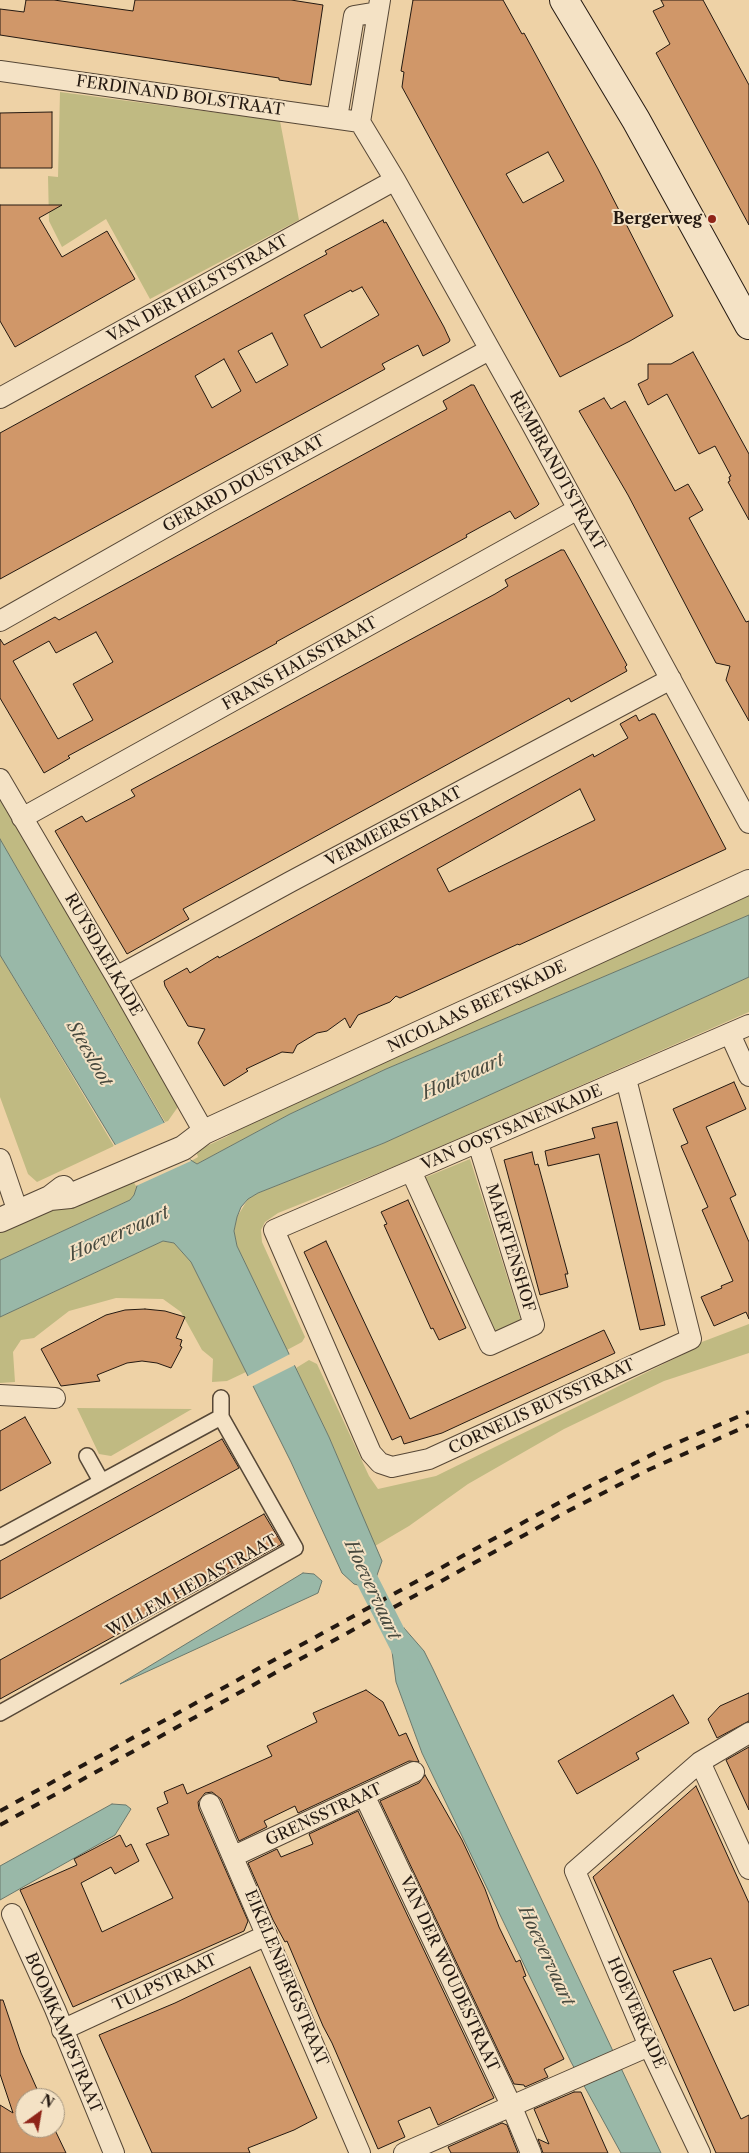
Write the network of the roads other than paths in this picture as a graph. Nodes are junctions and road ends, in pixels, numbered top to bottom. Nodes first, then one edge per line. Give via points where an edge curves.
1 (564, 0) edge
2 (379, 6) edge
3 (0, 71) edge
4 (337, 118) junction
5 (360, 122) junction
6 (395, 180) junction
7 (749, 325) edge
8 (490, 350) junction
9 (2, 393) edge
10 (578, 509) junction
11 (0, 621) edge
12 (671, 679) junction
13 (0, 779) edge
14 (22, 818) junction
15 (749, 823) edge
16 (749, 882) edge
17 (116, 977) junction
18 (749, 1025) edge
19 (730, 1034) junction
20 (749, 1076) edge
21 (626, 1079) junction
22 (204, 1132) junction
23 (478, 1143) junction
24 (0, 1158) edge
25 (411, 1171) junction
26 (9, 1216) edge
27 (274, 1230) joint
28 (0, 1394) edge
29 (55, 1398) dead end
30 (221, 1398) dead end
31 (221, 1417) junction
32 (87, 1456) dead end
33 (101, 1481) junction
34 (0, 1537) edge
35 (0, 1713) edge
36 (749, 1733) edge
37 (700, 1762) junction
38 (414, 1772) dead end
39 (365, 1796) junction
40 (210, 1804) dead end
41 (234, 1856) junction
42 (749, 1869) edge
43 (12, 1914) dead end
44 (267, 1935) junction
45 (62, 2030) junction
46 (649, 2046) junction
47 (511, 2106) junction
48 (114, 2153) edge
49 (360, 2153) edge
50 (404, 2153) edge
51 (531, 2153) edge
52 (700, 2153) edge

1 - 7 main road via 636,120
2 - 4 street via 354,16
2 - 5 street
3 - 4 street, FERDINAND BOLSTRAAT
4 - 5 street, FERDINAND BOLSTRAAT
5 - 6 street, REMBRANDTSTRAAT
6 - 8 street, REMBRANDTSTRAAT
6 - 9 street, VAN DER HELSTSTRAAT
8 - 10 street, REMBRANDTSTRAAT
8 - 11 street, GERARD DOUSTRAAT via 208,503
10 - 12 street, REMBRANDTSTRAAT
10 - 14 street, FRANS HALSSTRAAT
12 - 15 street, REMBRANDTSTRAAT
12 - 17 street, VERMEERSTRAAT
13 - 14 street, RUYSDAELKADE
14 - 17 street, RUYSDAELKADE
16 - 22 street, NICOLAAS BEETSKADE
17 - 22 street, RUYSDAELKADE
18 - 19 street, VAN OOSTSANENKADE
19 - 20 street
19 - 21 street, VAN OOSTSANENKADE
21 - 23 street, VAN OOSTSANENKADE
21 - 27 street, CORNELIS BUYSSTRAAT via 691,1340 429,1459 392,1467 380,1463 371,1453
22 - 26 street, NICOLAAS BEETSKADE via 125,1167 66,1186 50,1198
23 - 25 street, VAN OOSTSANENKADE
23 - 25 street, MAERTENSHOF via 534,1325 490,1344
24 - 26 street
25 - 27 street, VAN OOSTSANENKADE
28 - 29 street
30 - 31 street, WILLEM HEDASTRAAT
31 - 33 street
31 - 35 street, WILLEM HEDASTRAAT via 295,1548
32 - 33 street
33 - 34 street
36 - 37 street
37 - 42 street
37 - 46 street, HOEVERKADE via 575,1871
38 - 39 street, GRENSSTRAAT
39 - 41 street, GRENSSTRAAT
39 - 47 street, VAN DER WOUDESTRAAT
40 - 41 street, EIKELENBERGSTRAAT
41 - 44 street, EIKELENBERGSTRAAT
43 - 45 street, BOOMKAMPSTRAAT
44 - 45 street, TULPSTRAAT
44 - 49 street, EIKELENBERGSTRAAT
45 - 48 street, BOOMKAMPSTRAAT
46 - 47 street
46 - 52 street, HOEVERKADE
47 - 50 street
47 - 51 street, VAN DER WOUDESTRAAT

